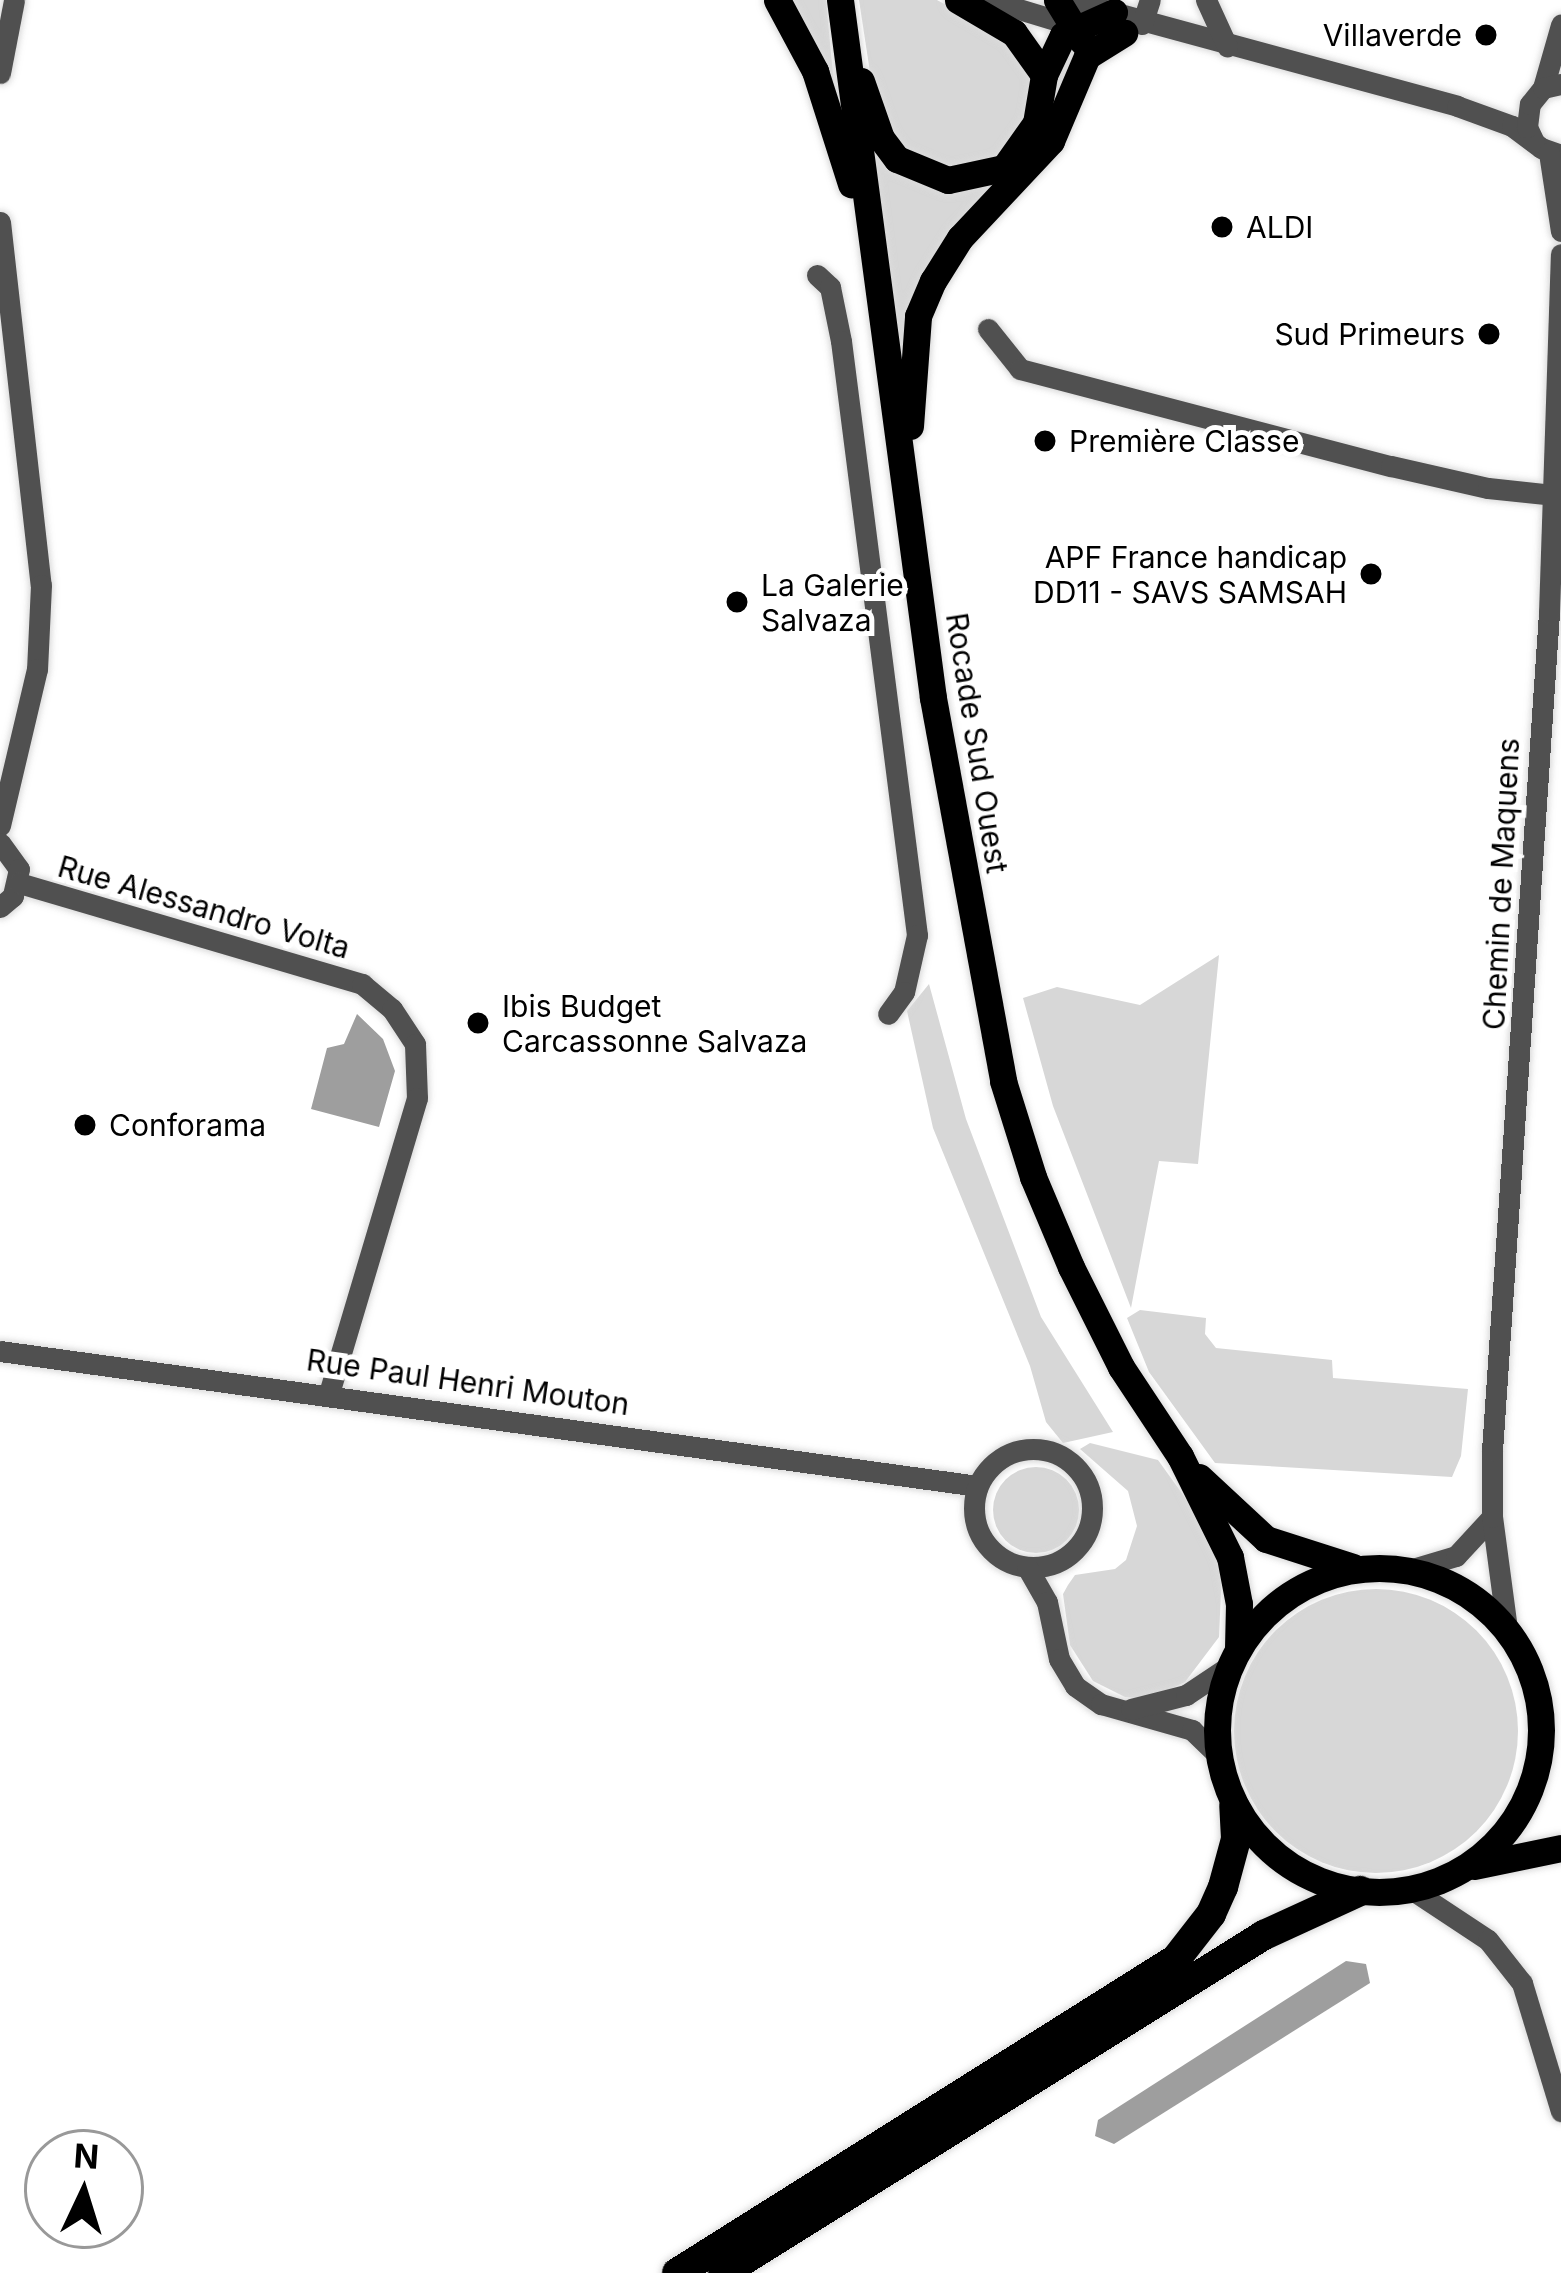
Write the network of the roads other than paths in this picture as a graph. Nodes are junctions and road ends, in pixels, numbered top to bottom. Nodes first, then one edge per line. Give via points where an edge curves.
1 (14, 0) edge
2 (777, 0) edge
3 (842, 0) edge
4 (958, 0) edge
5 (989, 0) edge
6 (1058, 0) edge
7 (1150, 0) edge
8 (1206, 0) edge
9 (1072, 13) edge
10 (1127, 23) junction
11 (1561, 26) edge
12 (1227, 46) junction
13 (1087, 56) junction
14 (0, 74) edge
15 (1043, 75) junction
16 (1544, 92) edge
17 (1457, 106) junction
18 (1548, 150) edge
19 (1560, 194) edge
20 (0, 222) edge
21 (1561, 231) edge
22 (870, 233) junction
23 (1561, 254) edge
24 (817, 275) dead end
25 (988, 329) dead end
26 (1553, 495) junction
27 (915, 538) junction
28 (1555, 614) edge
29 (0, 826) edge
30 (0, 843) edge
31 (19, 883) junction
32 (0, 907) edge
33 (888, 1014) dead end
34 (0, 1351) edge
35 (328, 1393) junction
36 (1180, 1456) junction
37 (976, 1493) junction
38 (1492, 1517) junction
39 (1059, 1562) junction
40 (1027, 1567) junction
41 (1359, 1568) junction
42 (1409, 1570) junction
43 (1047, 1602) junction
44 (1507, 1629) junction
45 (1233, 1657) junction
46 (1121, 1710) junction
47 (1541, 1711) junction
48 (1561, 1754) edge
49 (1218, 1755) junction
50 (1234, 1806) junction
51 (1561, 1848) edge
52 (1464, 1868) junction
53 (1411, 1889) junction
54 (1360, 1891) junction
55 (1561, 2111) edge
56 (677, 2273) edge
57 (723, 2273) edge

1 - 14 street
2 - 22 main road via 815,71
3 - 15 main road via 881,138 916,170 948,180 1004,168 1036,123
3 - 22 main road, Rocade Sud Ouest
4 - 15 main road via 1014,33
5 - 9 street
6 - 9 main road
7 - 10 street
8 - 12 street
9 - 10 main road
9 - 13 main road
9 - 15 main road
10 - 12 street
10 - 13 main road
11 - 16 street
12 - 17 street
13 - 27 main road via 1051,141 960,238 918,316 910,405
16 - 17 street via 1480,110
16 - 18 street via 1527,127
17 - 18 street
18 - 19 street
19 - 21 street
20 - 29 street via 41,585 37,669
22 - 27 main road, Rocade Sud Ouest
23 - 26 street, Chemin de Maquens
24 - 33 street via 830,287 842,340 917,934 904,992
25 - 26 street via 1020,370 1391,466
26 - 28 street, Chemin de Maquens
27 - 36 main road, Rocade Sud Ouest via 933,698 1004,1081 1071,1267 1121,1367
28 - 38 street, Chemin de Maquens
30 - 31 street via 15,857
31 - 32 street
31 - 35 street, Rue Alessandro Volta via 362,984 415,1044 417,1098
34 - 35 street, Rue Paul Henri Mouton
35 - 37 street, Rue Paul Henri Mouton
36 - 41 main road, Rocade Sud Ouest via 1266,1539
36 - 45 main road, Rocade Sud Ouest via 1230,1558 1239,1604
37 - 39 street via 998,1460 1021,1450 1047,1451 1077,1469 1092,1516 1076,1550
37 - 40 street via 978,1530 988,1547
38 - 42 street via 1456,1556
38 - 44 street, Chemin de Maquens
39 - 40 street
39 - 43 street
40 - 43 street
41 - 42 main road
41 - 45 main road via 1289,1593
42 - 44 main road via 1463,1590
43 - 46 street via 1059,1659 1075,1686
44 - 47 main road
45 - 46 street via 1186,1695
45 - 49 main road via 1216,1725
46 - 49 street via 1192,1730
47 - 48 main road
47 - 52 main road via 1533,1784 1493,1846
49 - 50 main road
50 - 54 main road via 1286,1864
50 - 56 highway via 1236,1839 1223,1887 1176,1959
51 - 52 main road
52 - 53 main road
53 - 54 main road
53 - 55 street via 1488,1940 1522,1983
54 - 57 highway via 1264,1935

